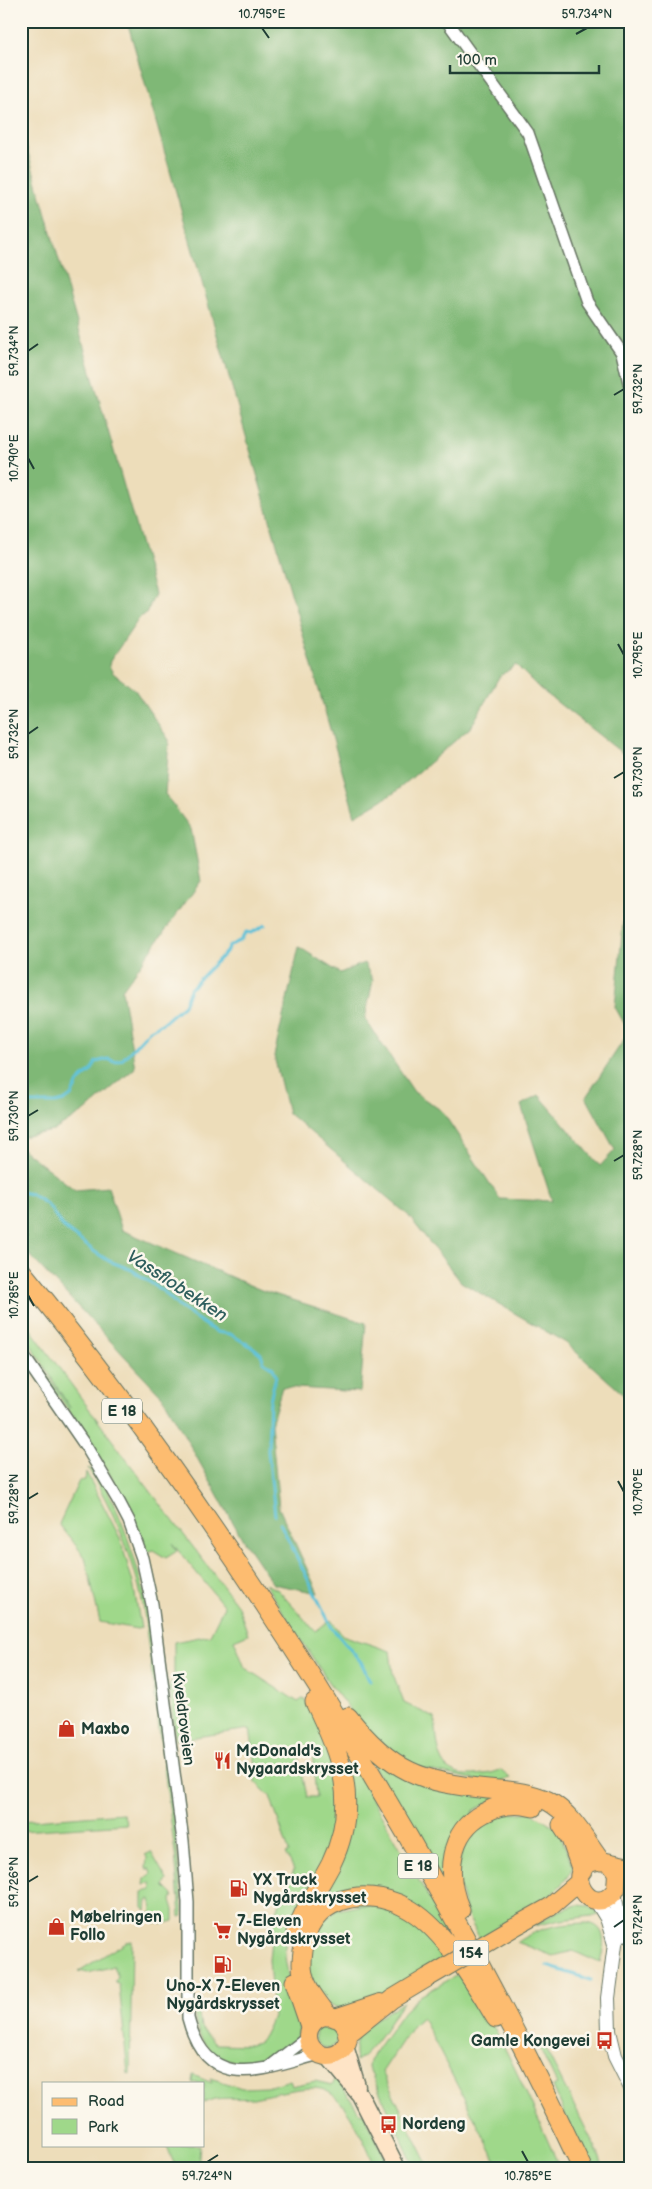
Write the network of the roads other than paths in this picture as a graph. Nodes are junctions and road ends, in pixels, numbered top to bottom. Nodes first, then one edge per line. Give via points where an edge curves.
1 (447, 21) edge
2 (631, 391) edge
3 (21, 1271) edge
4 (21, 1282) edge
5 (21, 1352) edge
6 (295, 1650) junction
7 (304, 1678) junction
8 (606, 1863) junction
9 (631, 1867) edge
10 (580, 1876) junction
11 (620, 1889) edge
12 (592, 1899) junction
13 (550, 1907) junction
14 (619, 1938) edge
15 (488, 1979) junction
16 (392, 1999) junction
17 (332, 2017) junction
18 (309, 2031) junction
19 (346, 2040) junction
20 (324, 2055) junction
21 (521, 2061) junction
22 (266, 2070) junction
23 (631, 2088) edge
24 (360, 2095) junction
25 (397, 2168) edge
26 (574, 2168) edge
27 (582, 2168) edge

1 - 2 street via 528,133 587,302 622,353
3 - 6 highway, E 18 via 188,1490
4 - 7 highway, E 18 via 94,1373 181,1493
5 - 22 street, Kveldroveien via 110,1485 128,1521 147,1575 183,1841 189,1924 187,2005 192,2031 208,2056 218,2064 238,2071
6 - 8 highway, E 18 via 356,1728 395,1765 437,1782 518,1792 547,1801 570,1818
6 - 15 highway, E 18 via 399,1820
7 - 18 highway, E 18 via 336,1746 347,1795 341,1839 293,1944 294,1978
7 - 21 highway, E 18 via 463,1945
8 - 9 main road
8 - 10 main road, 154 via 590,1863
8 - 11 main road via 617,1873
10 - 12 main road via 582,1891
10 - 13 main road, 154
10 - 15 highway, E 18 via 571,1839 562,1825 541,1809 508,1804 485,1812 465,1827 456,1840 452,1855 452,1883 456,1901
11 - 12 main road, 154 via 608,1898
11 - 14 street
12 - 13 main road, 154
12 - 14 street
13 - 16 main road, 154, bridge
14 - 23 street via 608,1998 609,2037
15 - 27 highway, E 18
16 - 17 main road, 154
16 - 19 main road, 154
17 - 18 main road, 154 via 318,2019
17 - 19 main road via 344,2024
17 - 21 highway, E 18 via 310,1991 303,1974 308,1929 335,1902 366,1896 386,1899 406,1907 445,1942 468,1972
18 - 20 main road via 311,2047
18 - 22 street
19 - 20 main road, 154 via 338,2053
19 - 24 main road
20 - 22 street, Kveldroveien
20 - 24 main road
21 - 26 highway, E 18
24 - 25 main road

